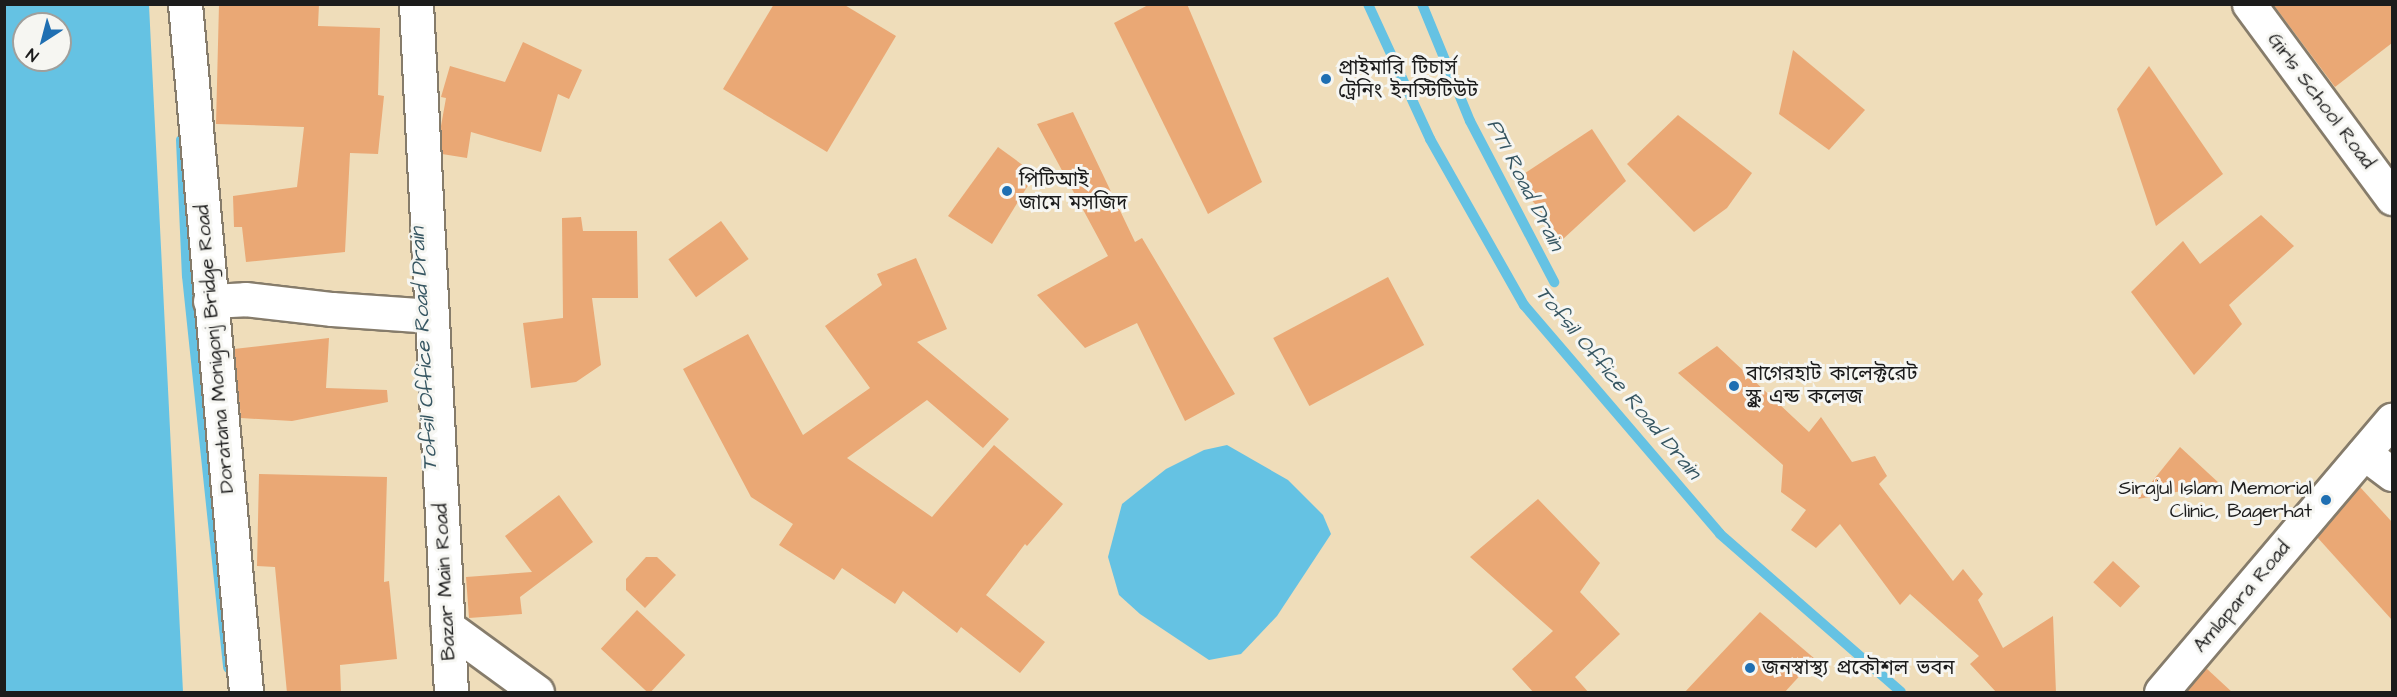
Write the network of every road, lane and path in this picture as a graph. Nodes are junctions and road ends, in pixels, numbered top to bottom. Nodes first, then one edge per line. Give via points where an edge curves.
1 (185, 4) edge
2 (416, 4) edge
3 (2249, 4) edge
4 (2392, 198) edge
5 (210, 301) junction
6 (432, 316) junction
7 (2392, 420) edge
8 (2364, 453) junction
9 (2392, 474) edge
10 (448, 627) junction
11 (246, 693) edge
12 (451, 693) edge
13 (537, 693) edge
14 (2161, 693) edge

1 - 5 street, Doratana Monigonj Bridge Road
2 - 6 street, Bazar Main Road
3 - 4 street, Girls School Road
5 - 6 street via 245,299
5 - 11 street, Doratana Monigonj Bridge Road
6 - 10 street, Bazar Main Road
7 - 8 street, Amlapara Road
8 - 9 street
8 - 14 street, Amlapara Road
10 - 12 street, Bazar Main Road
10 - 13 street

